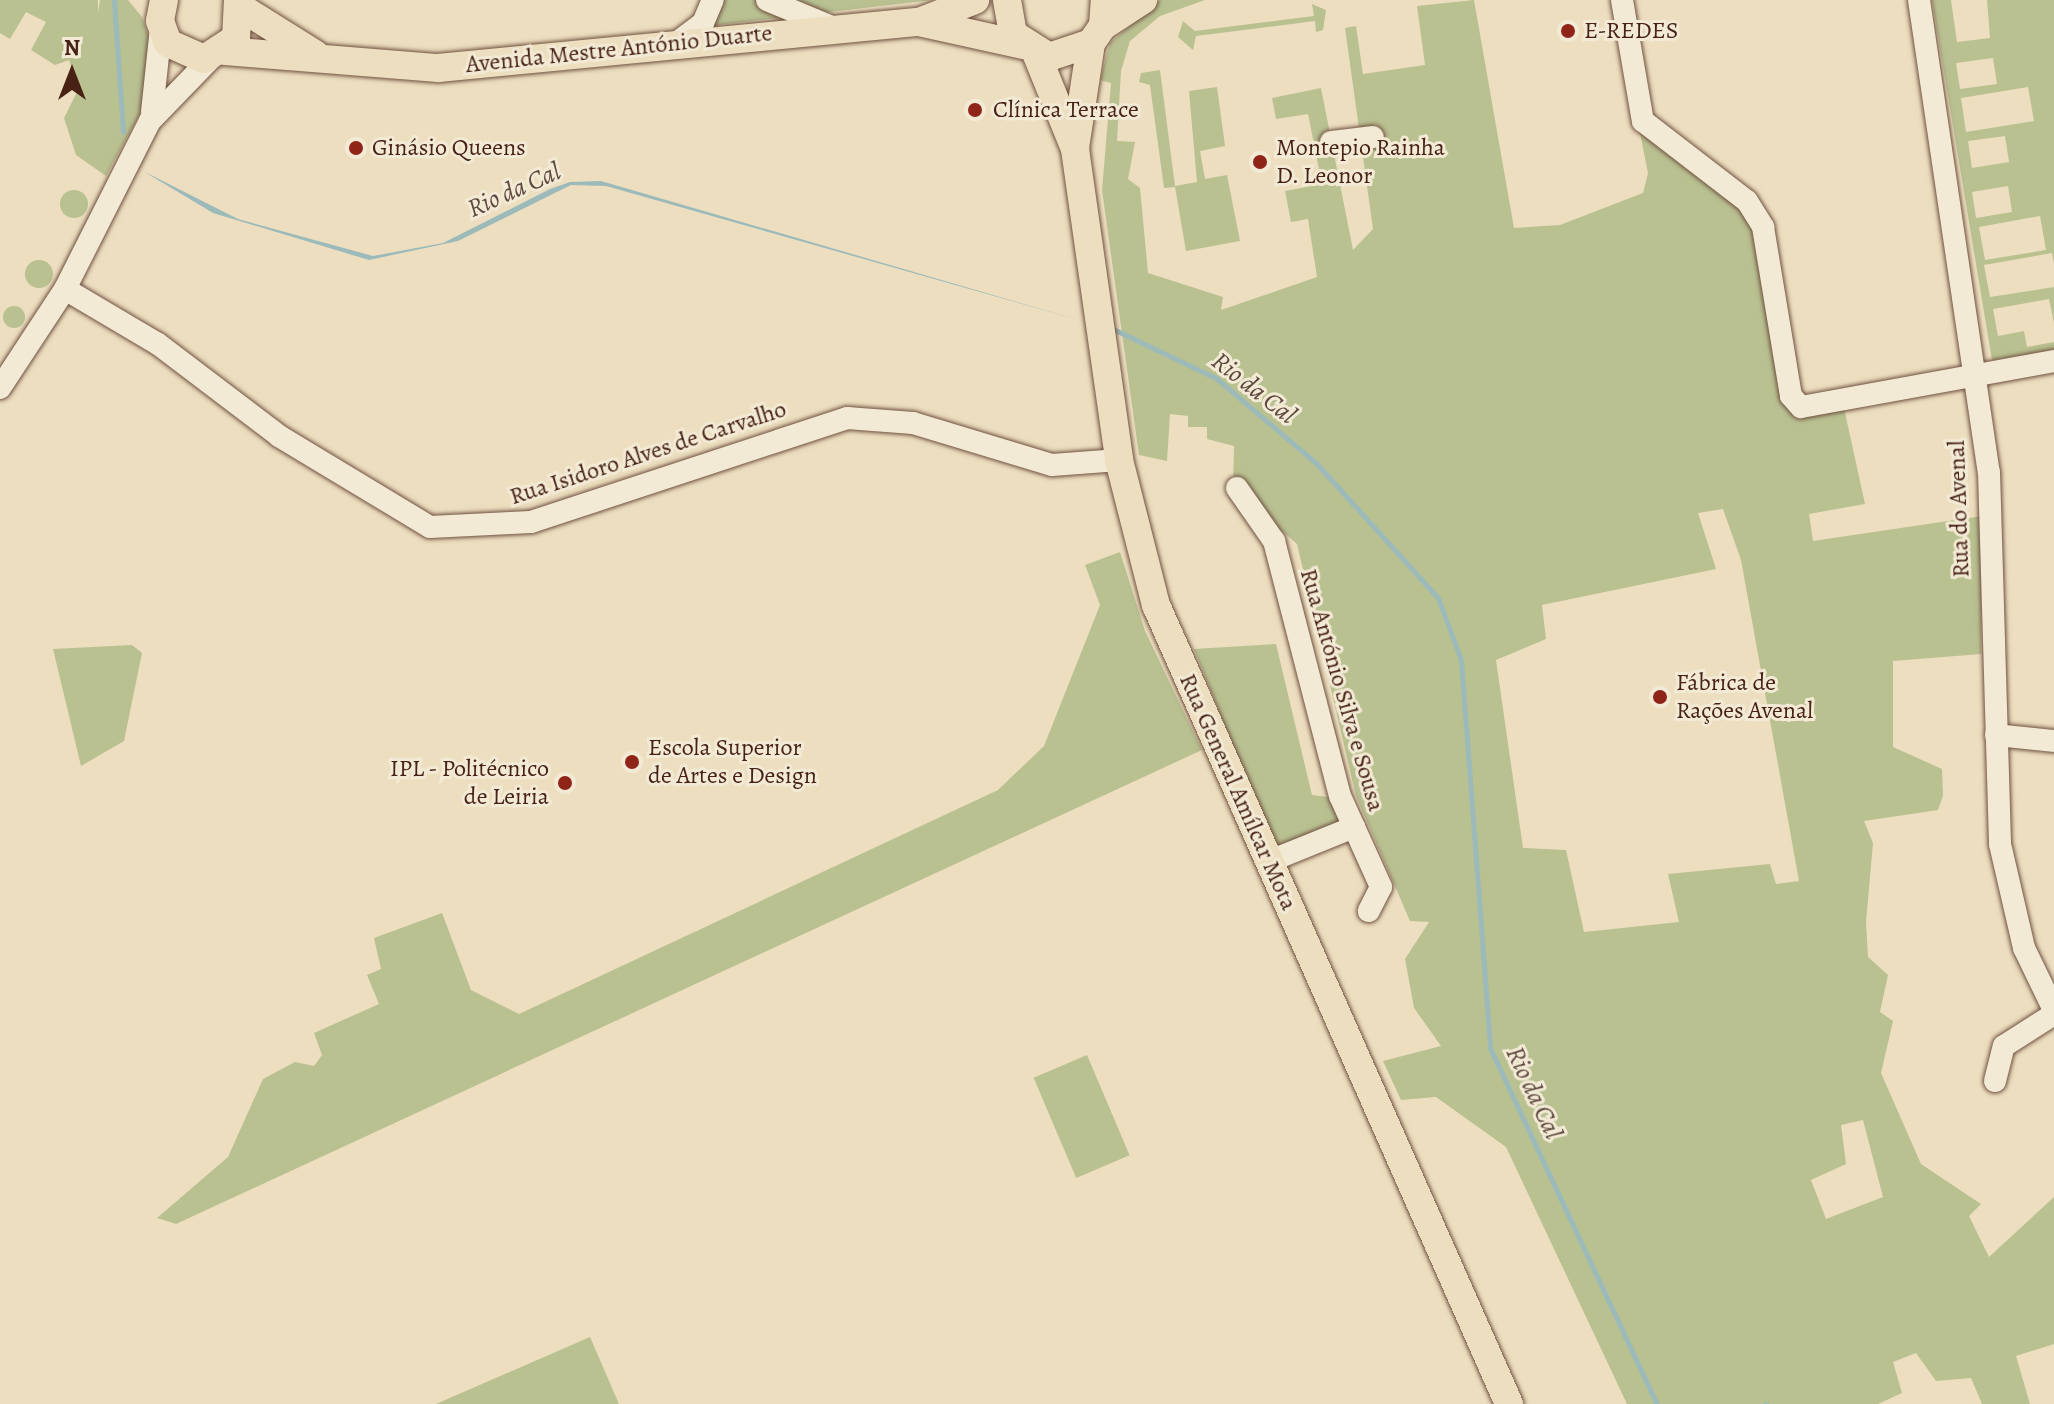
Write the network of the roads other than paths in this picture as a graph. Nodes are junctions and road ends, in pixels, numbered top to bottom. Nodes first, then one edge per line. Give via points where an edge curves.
1 (136, 0) edge
2 (713, 0) edge
3 (767, 0) edge
4 (975, 0) edge
5 (1007, 0) edge
6 (1143, 0) edge
7 (1622, 0) edge
8 (1919, 0) edge
9 (239, 4) edge
10 (162, 17) edge
11 (919, 22) junction
12 (1100, 23) edge
13 (833, 27) junction
14 (679, 41) junction
15 (1029, 49) junction
16 (218, 54) junction
17 (320, 56) junction
18 (150, 121) junction
19 (1373, 137) dead end
20 (1331, 142) dead end
21 (1075, 149) junction
22 (65, 289) junction
23 (2054, 361) edge
24 (1974, 375) junction
25 (0, 388) edge
26 (1119, 460) junction
27 (1237, 488) dead end
28 (1996, 735) junction
29 (2054, 741) edge
30 (1354, 827) junction
31 (1270, 861) junction
32 (1369, 911) dead end
33 (2054, 1012) edge
34 (1995, 1081) dead end
35 (1509, 1404) edge

1 - 10 main road, Avenida Mestre António Duarte
2 - 14 street via 703,23
3 - 13 street
4 - 11 main road
5 - 15 main road via 1007,20
6 - 12 main road
7 - 24 street via 1643,121 1747,201 1763,227 1791,396 1801,407
8 - 24 street, Rua do Avenal
9 - 16 main road via 240,31
9 - 17 main road
10 - 16 main road, Avenida Mestre António Duarte via 180,53
10 - 18 street
11 - 13 main road, Avenida Mestre António Duarte
11 - 15 main road
12 - 15 main road via 1063,57
12 - 21 main road
13 - 14 main road, Avenida Mestre António Duarte
14 - 17 main road, Avenida Mestre António Duarte via 438,68
15 - 21 main road
16 - 17 main road, Avenida Mestre António Duarte
16 - 18 street
18 - 22 street
19 - 20 street
21 - 26 main road, Rua General Amílcar Mota
22 - 25 street
22 - 26 street, Rua Isidoro Alves de Carvalho via 158,344 279,436 430,527 465,531 531,522 847,418 913,423 1052,465
23 - 24 street
24 - 28 street, Rua do Avenal via 1989,472
26 - 31 main road, Rua General Amílcar Mota via 1156,605
27 - 30 street, Rua António Silva e Sousa via 1274,541
28 - 29 street
28 - 33 street, Rua do Avenal via 2000,844 2024,948
30 - 31 street
30 - 32 street, Rua António Silva e Sousa via 1381,887
31 - 35 main road, Rua General Amílcar Mota
33 - 34 street via 2004,1046

